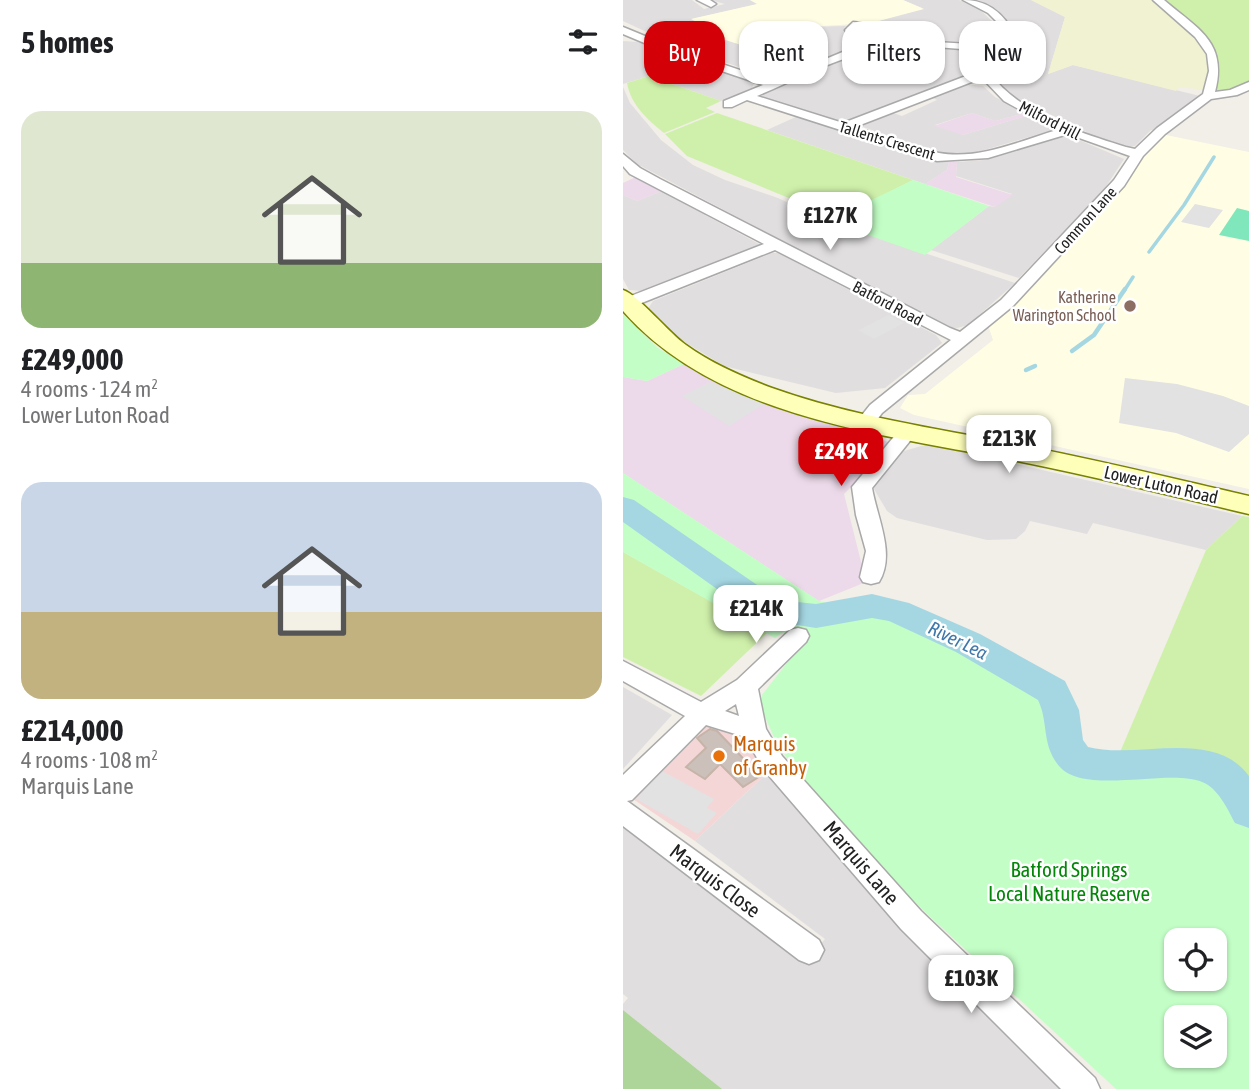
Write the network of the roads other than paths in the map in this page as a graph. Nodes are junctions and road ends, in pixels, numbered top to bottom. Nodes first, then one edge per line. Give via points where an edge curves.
1 (968, 0) edge
2 (1158, 0) edge
3 (1001, 21) edge
4 (626, 34) edge
5 (739, 73) edge
6 (959, 81) edge
7 (772, 84) edge
8 (983, 84) edge
9 (991, 85) joint
10 (1249, 85) edge
11 (746, 96) junction
12 (1208, 96) junction
13 (728, 104) dead end
14 (844, 127) junction
15 (1069, 130) junction
16 (1137, 154) junction
17 (623, 158) edge
18 (776, 245) junction
19 (626, 300) edge
20 (964, 339) junction
21 (867, 420) junction
22 (909, 431) junction
23 (1249, 505) edge
24 (871, 577) dead end
25 (798, 636) dead end
26 (623, 670) edge
27 (745, 686) junction
28 (702, 714) junction
29 (754, 730) junction
30 (623, 792) edge
31 (623, 811) edge
32 (809, 950) dead end
33 (1084, 1089) edge

1 - 3 street via 992,11
2 - 12 street via 1199,35 1212,54 1215,71
4 - 5 street
6 - 14 street
7 - 11 street
8 - 9 street
9 - 15 street, Milford Hill
10 - 12 street via 1226,95
11 - 13 street
11 - 14 street, Tallents Crescent
12 - 16 street, Common Lane
14 - 15 street, Tallents Crescent via 955,159 976,158
15 - 16 street, Milford Hill via 1109,148
16 - 20 street, Common Lane via 1119,183 1025,285
17 - 18 street, Batford Road via 635,171
18 - 19 street
18 - 20 street, Batford Road
19 - 21 main road, Lower Luton Road via 671,345 712,370 778,397
20 - 21 street, Common Lane
21 - 22 main road, Lower Luton Road
22 - 23 main road, Lower Luton Road
22 - 24 street via 862,487 877,551
25 - 27 street
26 - 28 street
27 - 28 street
27 - 29 street
28 - 29 street
28 - 30 street
29 - 33 street, Marquis Lane via 773,763 911,920
31 - 32 street, Marquis Close

